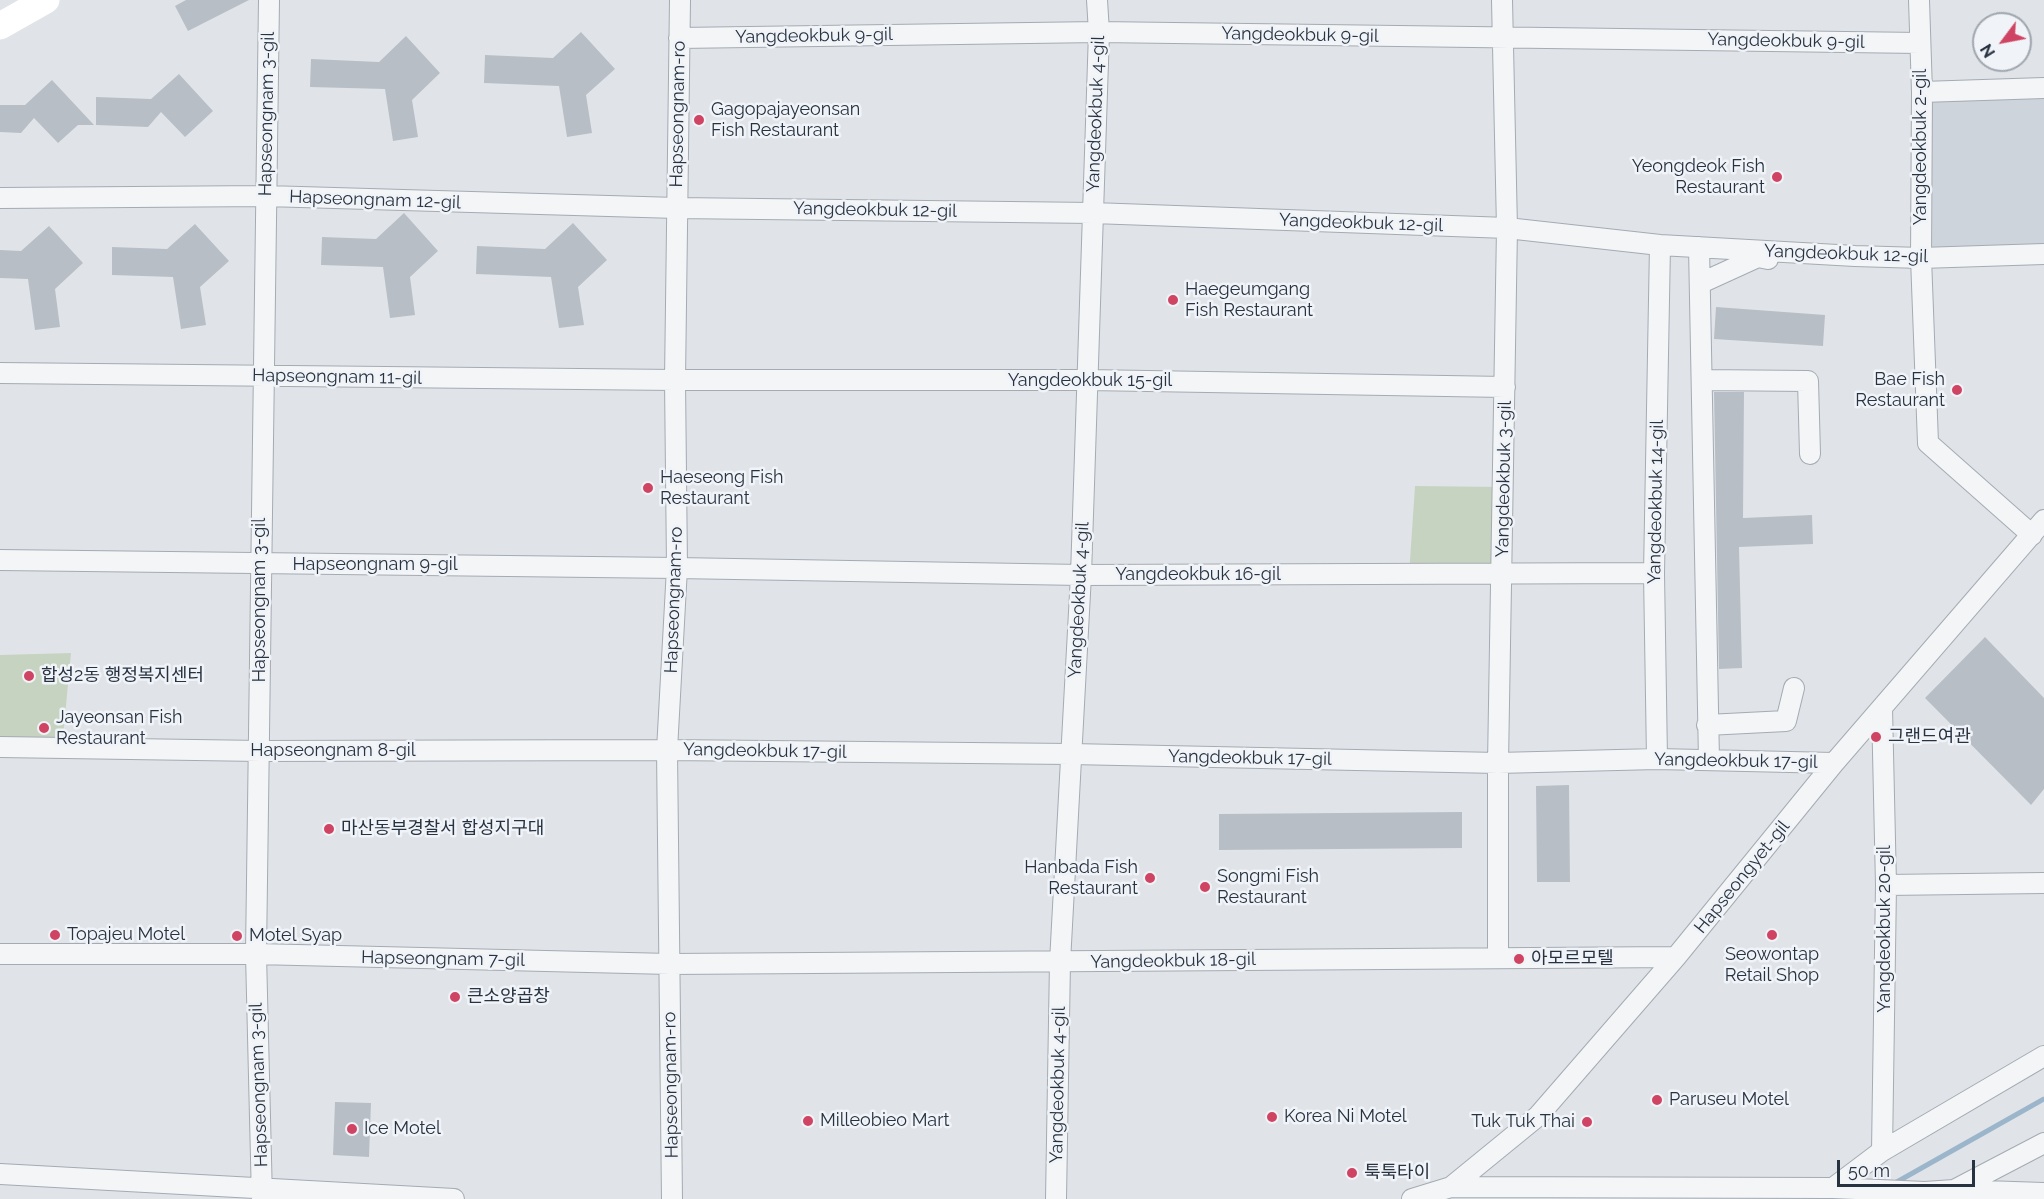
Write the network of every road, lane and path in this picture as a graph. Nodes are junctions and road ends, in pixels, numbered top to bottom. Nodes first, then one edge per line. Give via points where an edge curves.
1 (46, 0) edge
2 (269, 0) edge
3 (681, 0) edge
4 (1097, 0) edge
5 (1502, 0) edge
6 (1919, 0) edge
7 (0, 26) edge
8 (1099, 32) junction
9 (680, 38) junction
10 (1502, 38) junction
11 (1920, 43) junction
12 (2044, 88) edge
13 (1922, 92) junction
14 (266, 196) junction
15 (0, 198) edge
16 (677, 208) junction
17 (1093, 213) junction
18 (1507, 228) junction
19 (1660, 245) junction
20 (1699, 247) junction
21 (2044, 254) edge
22 (1921, 258) junction
23 (1834, 265) dead end
24 (1701, 283) junction
25 (0, 373) edge
26 (263, 377) junction
27 (675, 380) junction
28 (1088, 380) junction
29 (1702, 380) junction
30 (1505, 387) junction
31 (1810, 454) dead end
32 (2038, 528) edge
33 (0, 560) edge
34 (260, 564) junction
35 (677, 568) junction
36 (1654, 573) junction
37 (1081, 575) junction
38 (1503, 575) junction
39 (1794, 688) dead end
40 (1882, 708) junction
41 (1707, 725) junction
42 (0, 747) edge
43 (667, 750) junction
44 (260, 751) junction
45 (1071, 754) junction
46 (1657, 759) junction
47 (1709, 760) junction
48 (1834, 762) junction
49 (1498, 763) junction
50 (2044, 883) edge
51 (1886, 885) junction
52 (0, 954) edge
53 (256, 954) junction
54 (1676, 957) junction
55 (1498, 958) junction
56 (1060, 962) junction
57 (670, 964) junction
58 (2044, 1056) edge
59 (2044, 1143) edge
60 (1882, 1151) junction
61 (0, 1174) edge
62 (1451, 1187) junction
63 (1837, 1188) junction
64 (1954, 1190) junction
65 (2044, 1193) edge
66 (262, 1194) edge
67 (1914, 1194) edge
68 (454, 1199) edge
69 (672, 1199) edge
70 (1056, 1199) edge
71 (1412, 1199) edge

1 - 7 main road
2 - 14 street, Hapseongnam 3-gil
3 - 9 street, Hapseongnam-ro
4 - 8 street, Yangdeokbuk 4-gil
5 - 10 street, Yangdeokbuk 3-gil
6 - 11 street, Yangdeokbuk 2-gil
8 - 9 street, Yangdeokbuk 9-gil
8 - 10 street, Yangdeokbuk 9-gil
8 - 17 street, Yangdeokbuk 4-gil
9 - 16 street, Hapseongnam-ro
10 - 11 street, Yangdeokbuk 9-gil
10 - 18 street, Yangdeokbuk 3-gil
11 - 13 street, Yangdeokbuk 2-gil
12 - 13 street
13 - 22 street, Yangdeokbuk 2-gil
14 - 15 street, Hapseongnam 12-gil
14 - 16 street, Hapseongnam 12-gil
14 - 26 street, Hapseongnam 3-gil
16 - 17 street, Yangdeokbuk 12-gil
16 - 27 street, Hapseongnam-ro
17 - 18 street, Yangdeokbuk 12-gil
17 - 28 street, Yangdeokbuk 4-gil
18 - 19 street, Yangdeokbuk 12-gil
18 - 30 street, Yangdeokbuk 3-gil
19 - 20 street, Yangdeokbuk 12-gil
19 - 36 street, Yangdeokbuk 14-gil
20 - 22 street, Yangdeokbuk 12-gil
20 - 24 street
21 - 22 street, Yangdeokbuk 12-gil
22 - 32 street, Yangdeokbuk 2-gil via 1928,443
23 - 24 street via 1758,258
24 - 29 street
25 - 26 street, Hapseongnam 11-gil
26 - 27 street, Hapseongnam 11-gil
26 - 34 street, Hapseongnam 3-gil
27 - 28 street, Yangdeokbuk 15-gil
27 - 35 street, Hapseongnam-ro
28 - 30 street, Yangdeokbuk 15-gil
28 - 37 street, Yangdeokbuk 4-gil
29 - 31 street via 1808,381
29 - 41 street
30 - 38 street, Yangdeokbuk 3-gil
32 - 40 street, Hapseongyet-gil
33 - 34 street, Hapseongnam 9-gil
34 - 35 street, Hapseongnam 9-gil
34 - 44 street, Hapseongnam 3-gil
35 - 37 street, Yangdeokbuk 16-gil
35 - 43 street, Hapseongnam-ro
36 - 38 street, Yangdeokbuk 16-gil
36 - 46 street, Yangdeokbuk 14-gil
37 - 38 street, Yangdeokbuk 16-gil
37 - 45 street, Yangdeokbuk 4-gil
38 - 49 street, Yangdeokbuk 3-gil
39 - 41 street via 1786,721
40 - 48 street, Hapseongyet-gil
40 - 51 street, Yangdeokbuk 20-gil
41 - 47 street
42 - 44 street, Hapseongnam 8-gil
43 - 44 street, Hapseongnam 8-gil
43 - 45 street, Yangdeokbuk 17-gil
43 - 57 street, Hapseongnam-ro
44 - 53 street, Hapseongnam 3-gil
45 - 49 street, Yangdeokbuk 17-gil
45 - 56 street, Yangdeokbuk 4-gil
46 - 47 street, Yangdeokbuk 17-gil
46 - 49 street, Yangdeokbuk 17-gil
47 - 48 street, Yangdeokbuk 17-gil
48 - 54 street, Hapseongyet-gil
49 - 55 street, Yangdeokbuk 3-gil
50 - 51 street
51 - 60 street, Yangdeokbuk 20-gil
52 - 53 street, Hapseongnam 7-gil
53 - 57 street, Hapseongnam 7-gil
53 - 66 street, Hapseongnam 3-gil
54 - 55 street, Yangdeokbuk 18-gil
54 - 62 street, Hapseongyet-gil via 1538,1116
55 - 56 street, Yangdeokbuk 18-gil
56 - 57 street, Yangdeokbuk 18-gil
56 - 70 street, Yangdeokbuk 4-gil
57 - 69 street, Hapseongnam-ro
58 - 60 street
59 - 64 street
60 - 63 street
61 - 66 street
62 - 63 street
62 - 71 street, Hapseongyet-gil
63 - 67 street
64 - 65 street
64 - 67 street
66 - 68 street

